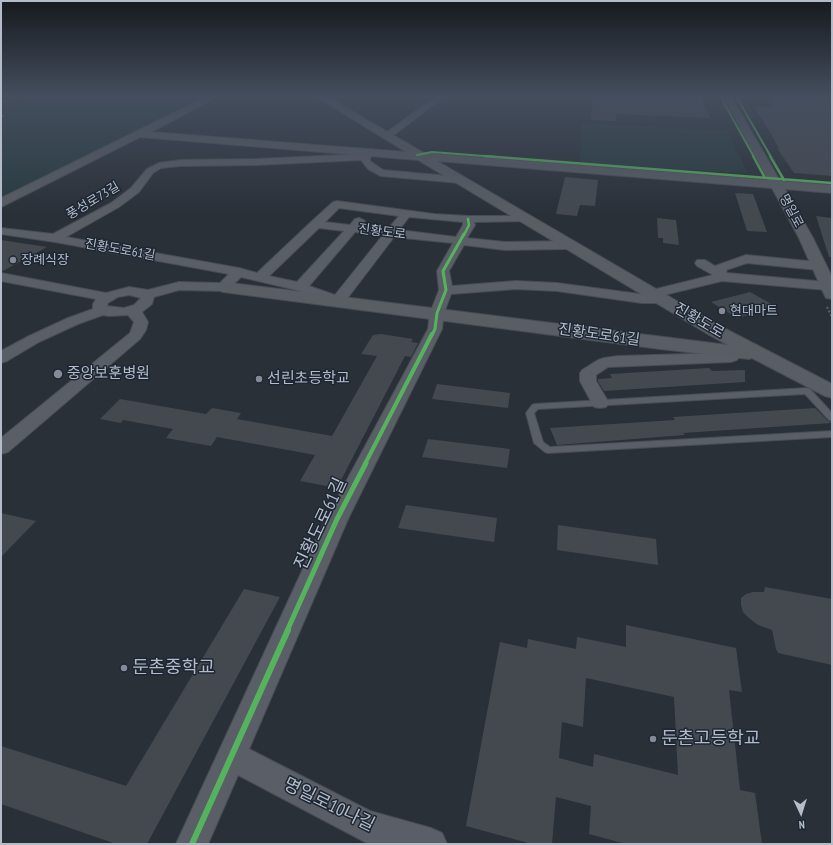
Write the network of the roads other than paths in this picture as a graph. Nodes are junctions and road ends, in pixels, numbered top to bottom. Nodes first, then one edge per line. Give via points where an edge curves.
1 (134, 135) edge
2 (153, 135) edge
3 (749, 135) edge
4 (387, 136) edge
5 (263, 145) junction
6 (403, 146) junction
7 (392, 154) junction
8 (368, 155) junction
9 (417, 156) junction
10 (256, 162) junction
11 (460, 180) junction
12 (777, 184) junction
13 (832, 189) edge
14 (1, 203) edge
15 (372, 208) junction
16 (406, 214) junction
17 (524, 218) junction
18 (468, 219) junction
19 (315, 224) junction
20 (353, 228) junction
21 (1, 231) edge
22 (392, 233) junction
23 (55, 238) junction
24 (460, 241) junction
25 (568, 245) junction
26 (701, 263) dead end
27 (239, 272) junction
28 (721, 275) junction
29 (1, 277) edge
30 (260, 278) junction
31 (825, 281) edge
32 (300, 286) junction
33 (223, 287) junction
34 (446, 290) junction
35 (146, 295) junction
36 (657, 297) junction
37 (338, 301) junction
38 (105, 304) junction
39 (132, 311) junction
40 (437, 313) junction
41 (712, 329) junction
42 (660, 343) junction
43 (731, 352) junction
44 (760, 353) junction
45 (1, 358) edge
46 (832, 392) edge
47 (600, 403) junction
48 (832, 418) edge
49 (832, 434) edge
50 (1, 448) edge
51 (232, 756) junction
52 (366, 835) edge
53 (192, 844) edge
54 (431, 844) edge

1 - 14 main road
2 - 5 main road
3 - 12 main road, 명일로
4 - 6 main road, 진황도로
5 - 8 main road
5 - 10 street
6 - 7 main road
6 - 9 main road, 진황도로
7 - 8 main road
7 - 9 main road
8 - 10 street, 풍성로73길
8 - 11 street, 진황도로 via 366,162 381,173
9 - 11 main road, 진황도로
9 - 12 main road
10 - 23 street, 풍성로73길 via 180,163 159,166 150,171 135,190 115,205
11 - 17 main road, 진황도로
12 - 13 main road
12 - 31 main road, 명일로 via 806,238
15 - 16 street, 진황도로
15 - 19 street, 진황도로 via 337,204
15 - 20 street
16 - 18 street, 진황도로
16 - 22 street
17 - 18 street, 진황도로
17 - 25 main road, 진황도로
18 - 24 street, 진황도로61길 via 469,225
19 - 20 street, 진황도로
19 - 30 street
20 - 22 street, 진황도로
20 - 32 street
21 - 23 street, 진황도로61길
22 - 24 street, 진황도로
22 - 37 street
23 - 27 street, 진황도로61길
24 - 25 street, 진황도로 via 506,246
24 - 34 street, 진황도로61길 via 443,271
25 - 36 main road, 진황도로
26 - 28 street
27 - 30 street, 진황도로61길
27 - 33 street
28 - 31 street
28 - 31 street via 721,267 746,259
28 - 36 street
29 - 38 street
30 - 32 street, 진황도로61길
32 - 37 street, 진황도로61길
33 - 35 street via 179,286
33 - 37 main road, 진황도로61길
34 - 36 street via 516,285 557,287 642,299
34 - 40 street, 진황도로61길
35 - 38 street via 129,291
35 - 39 street via 148,298 144,305
36 - 41 main road, 진황도로
37 - 40 main road, 진황도로61길
38 - 39 street via 116,313
38 - 45 street
39 - 50 street via 141,322 140,330 135,336
40 - 42 main road, 진황도로61길
40 - 51 street, 진황도로61길 via 434,329 337,519
41 - 42 main road via 711,335 704,338
41 - 44 main road, 진황도로
42 - 43 main road, 진황도로61길
43 - 44 main road, 진황도로61길
43 - 47 street via 731,357 618,361 604,364 588,373 588,381
44 - 46 main road, 진황도로
47 - 48 lane via 807,392
47 - 49 lane via 535,407 530,413 540,443 548,450
51 - 52 street, 명일로10나길
51 - 53 street, 진황도로61길
52 - 54 street, 명일로10나길

